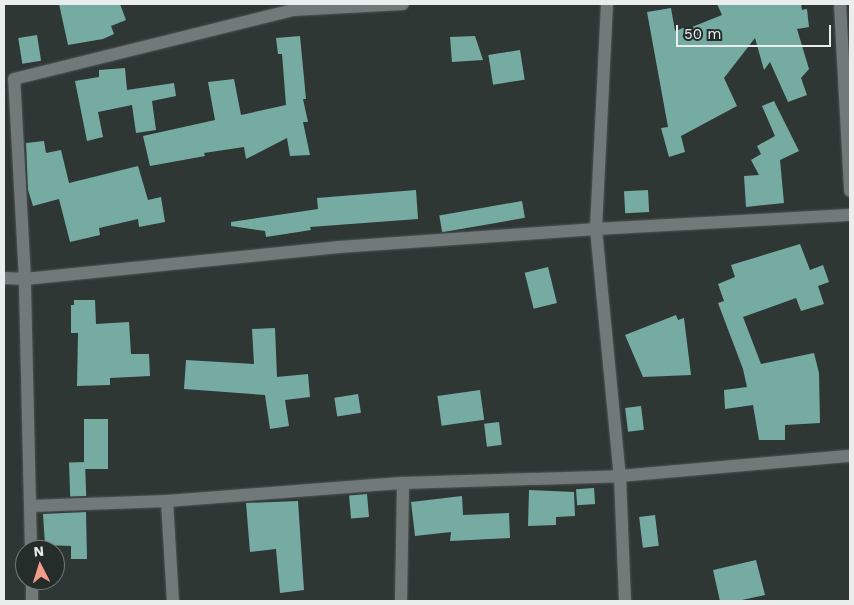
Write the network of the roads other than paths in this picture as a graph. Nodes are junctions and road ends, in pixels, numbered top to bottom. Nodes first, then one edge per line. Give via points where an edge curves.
1 (403, 4) edge
2 (607, 4) edge
3 (840, 4) edge
4 (14, 79) junction
5 (4, 90) edge
6 (850, 191) edge
7 (850, 216) edge
8 (596, 229) junction
9 (4, 278) edge
10 (25, 279) junction
11 (850, 456) edge
12 (620, 476) junction
13 (403, 483) junction
14 (167, 500) junction
15 (31, 506) junction
16 (31, 540) edge
17 (173, 601) edge
18 (402, 601) edge
19 (625, 601) edge

1 - 4 street via 293,10
2 - 8 street
3 - 6 street
4 - 5 street
4 - 10 street
7 - 8 street
8 - 10 street via 339,247
8 - 12 street
9 - 10 street
10 - 15 street
11 - 12 street
12 - 13 street
12 - 19 street
13 - 14 street
13 - 18 street
14 - 15 street
14 - 17 street
15 - 16 street

